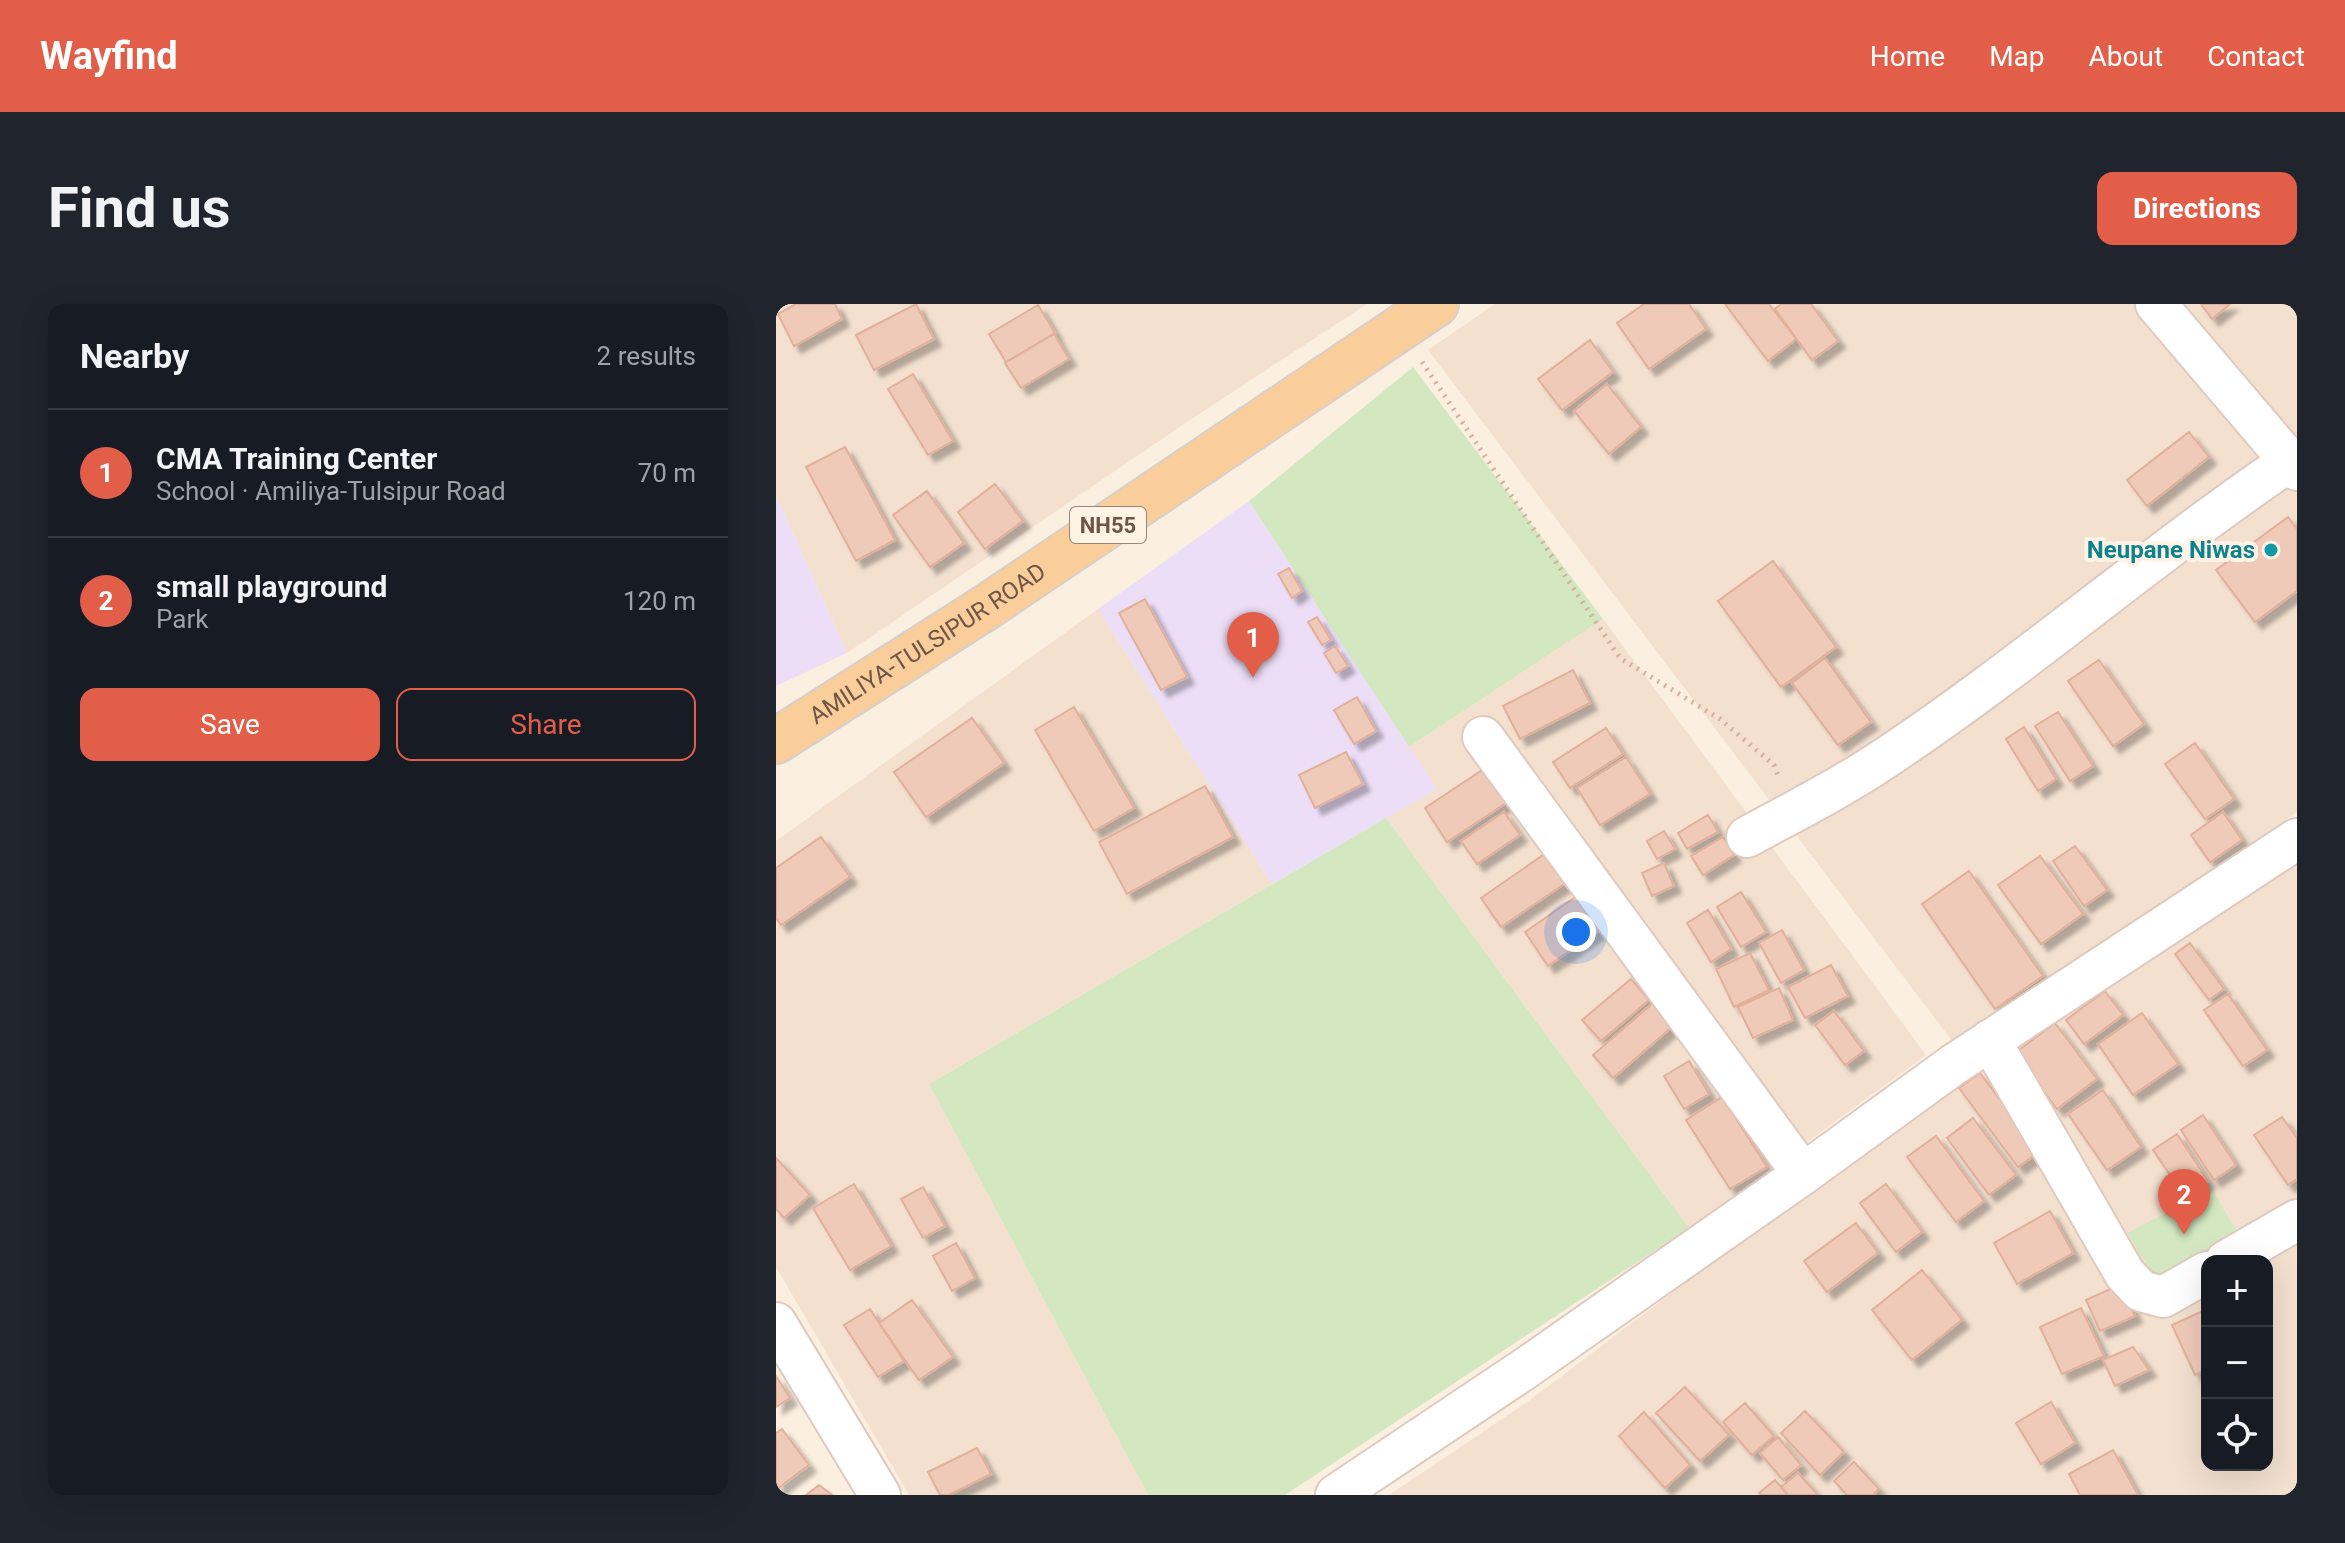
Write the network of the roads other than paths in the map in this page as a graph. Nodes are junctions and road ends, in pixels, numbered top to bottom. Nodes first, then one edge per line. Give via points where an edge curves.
1 (1436, 304) edge
2 (2156, 304) edge
3 (2293, 465) edge
4 (1483, 737) dead end
5 (776, 741) edge
6 (1747, 837) dead end
7 (2297, 839) edge
8 (1990, 1040) junction
9 (1803, 1174) junction
10 (2297, 1220) edge
11 (2236, 1255) edge
12 (2201, 1275) edge
13 (776, 1323) edge
14 (880, 1495) edge
15 (1336, 1495) edge

1 - 5 main road, AMILIYA-TULSIPUR ROAD / NH55 via 985,608
2 - 3 street
3 - 6 street via 2207,517 1990,685 1882,761
4 - 9 street
7 - 8 street
8 - 9 street
8 - 12 street via 2125,1274 2141,1291 2163,1297
9 - 15 street
10 - 11 street
13 - 14 street

